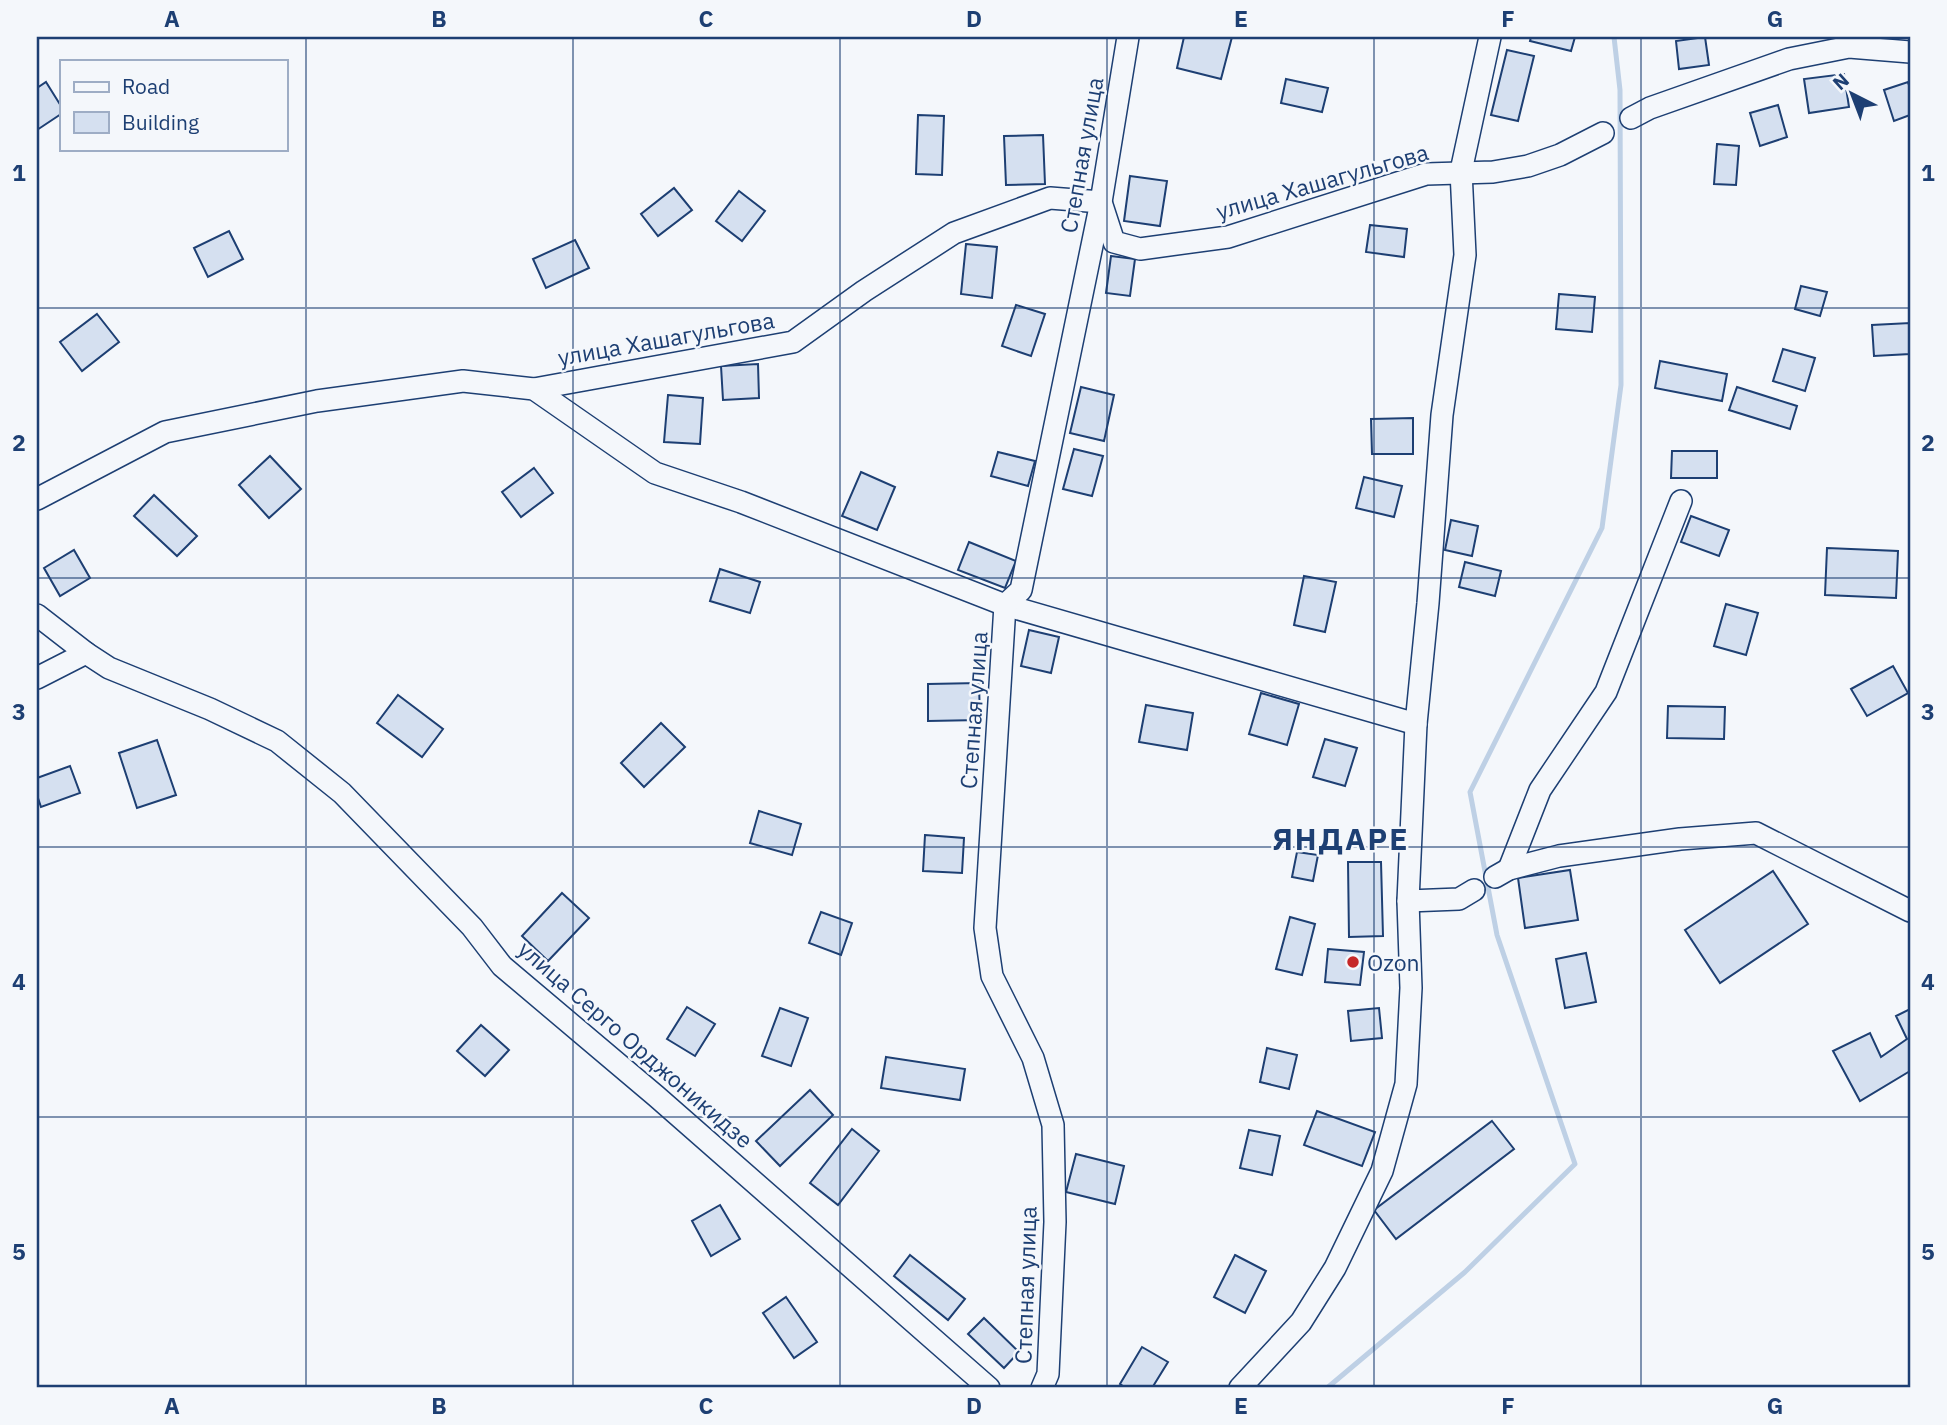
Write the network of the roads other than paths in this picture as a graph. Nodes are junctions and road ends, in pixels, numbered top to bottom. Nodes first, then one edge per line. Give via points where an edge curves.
1 (1128, 37) edge
2 (1490, 37) edge
3 (1910, 52) edge
4 (1631, 117) dead end
5 (1603, 133) dead end
6 (1461, 171) junction
7 (1101, 202) junction
8 (534, 389) junction
9 (37, 499) edge
10 (1681, 501) dead end
11 (1006, 605) junction
12 (37, 615) edge
13 (86, 653) junction
14 (37, 678) edge
15 (1416, 724) junction
16 (1474, 890) dead end
17 (1408, 901) junction
18 (1910, 911) edge
19 (989, 1388) edge
20 (1042, 1388) edge
21 (1240, 1388) edge

1 - 7 street, Степная улица
2 - 6 street
3 - 4 street via 1849,47 1789,59
5 - 6 street, улица Хашагульгова via 1528,166
6 - 7 street, улица Хашагульгова via 1426,174 1228,237 1140,248 1114,242
6 - 15 street via 1465,255 1442,415
7 - 8 street, улица Хашагульгова via 1049,198 954,233 793,342
7 - 11 street, Степная улица via 1021,590
8 - 9 street via 463,381 317,401 165,432
8 - 11 street via 655,473
10 - 18 street via 1606,692 1540,790 1502,873 1559,856 1756,832
11 - 15 street
11 - 20 street, Степная улица via 985,928 992,976 1033,1058 1053,1125 1055,1222 1048,1374
12 - 13 street, улица Серго Орджоникидзе
13 - 14 street
13 - 19 street, улица Серго Орджоникидзе via 109,668 277,741 342,793 472,927 502,966
15 - 17 street
16 - 17 street via 1459,899
17 - 21 street via 1411,988 1406,1084 1382,1171 1335,1268 1301,1322

